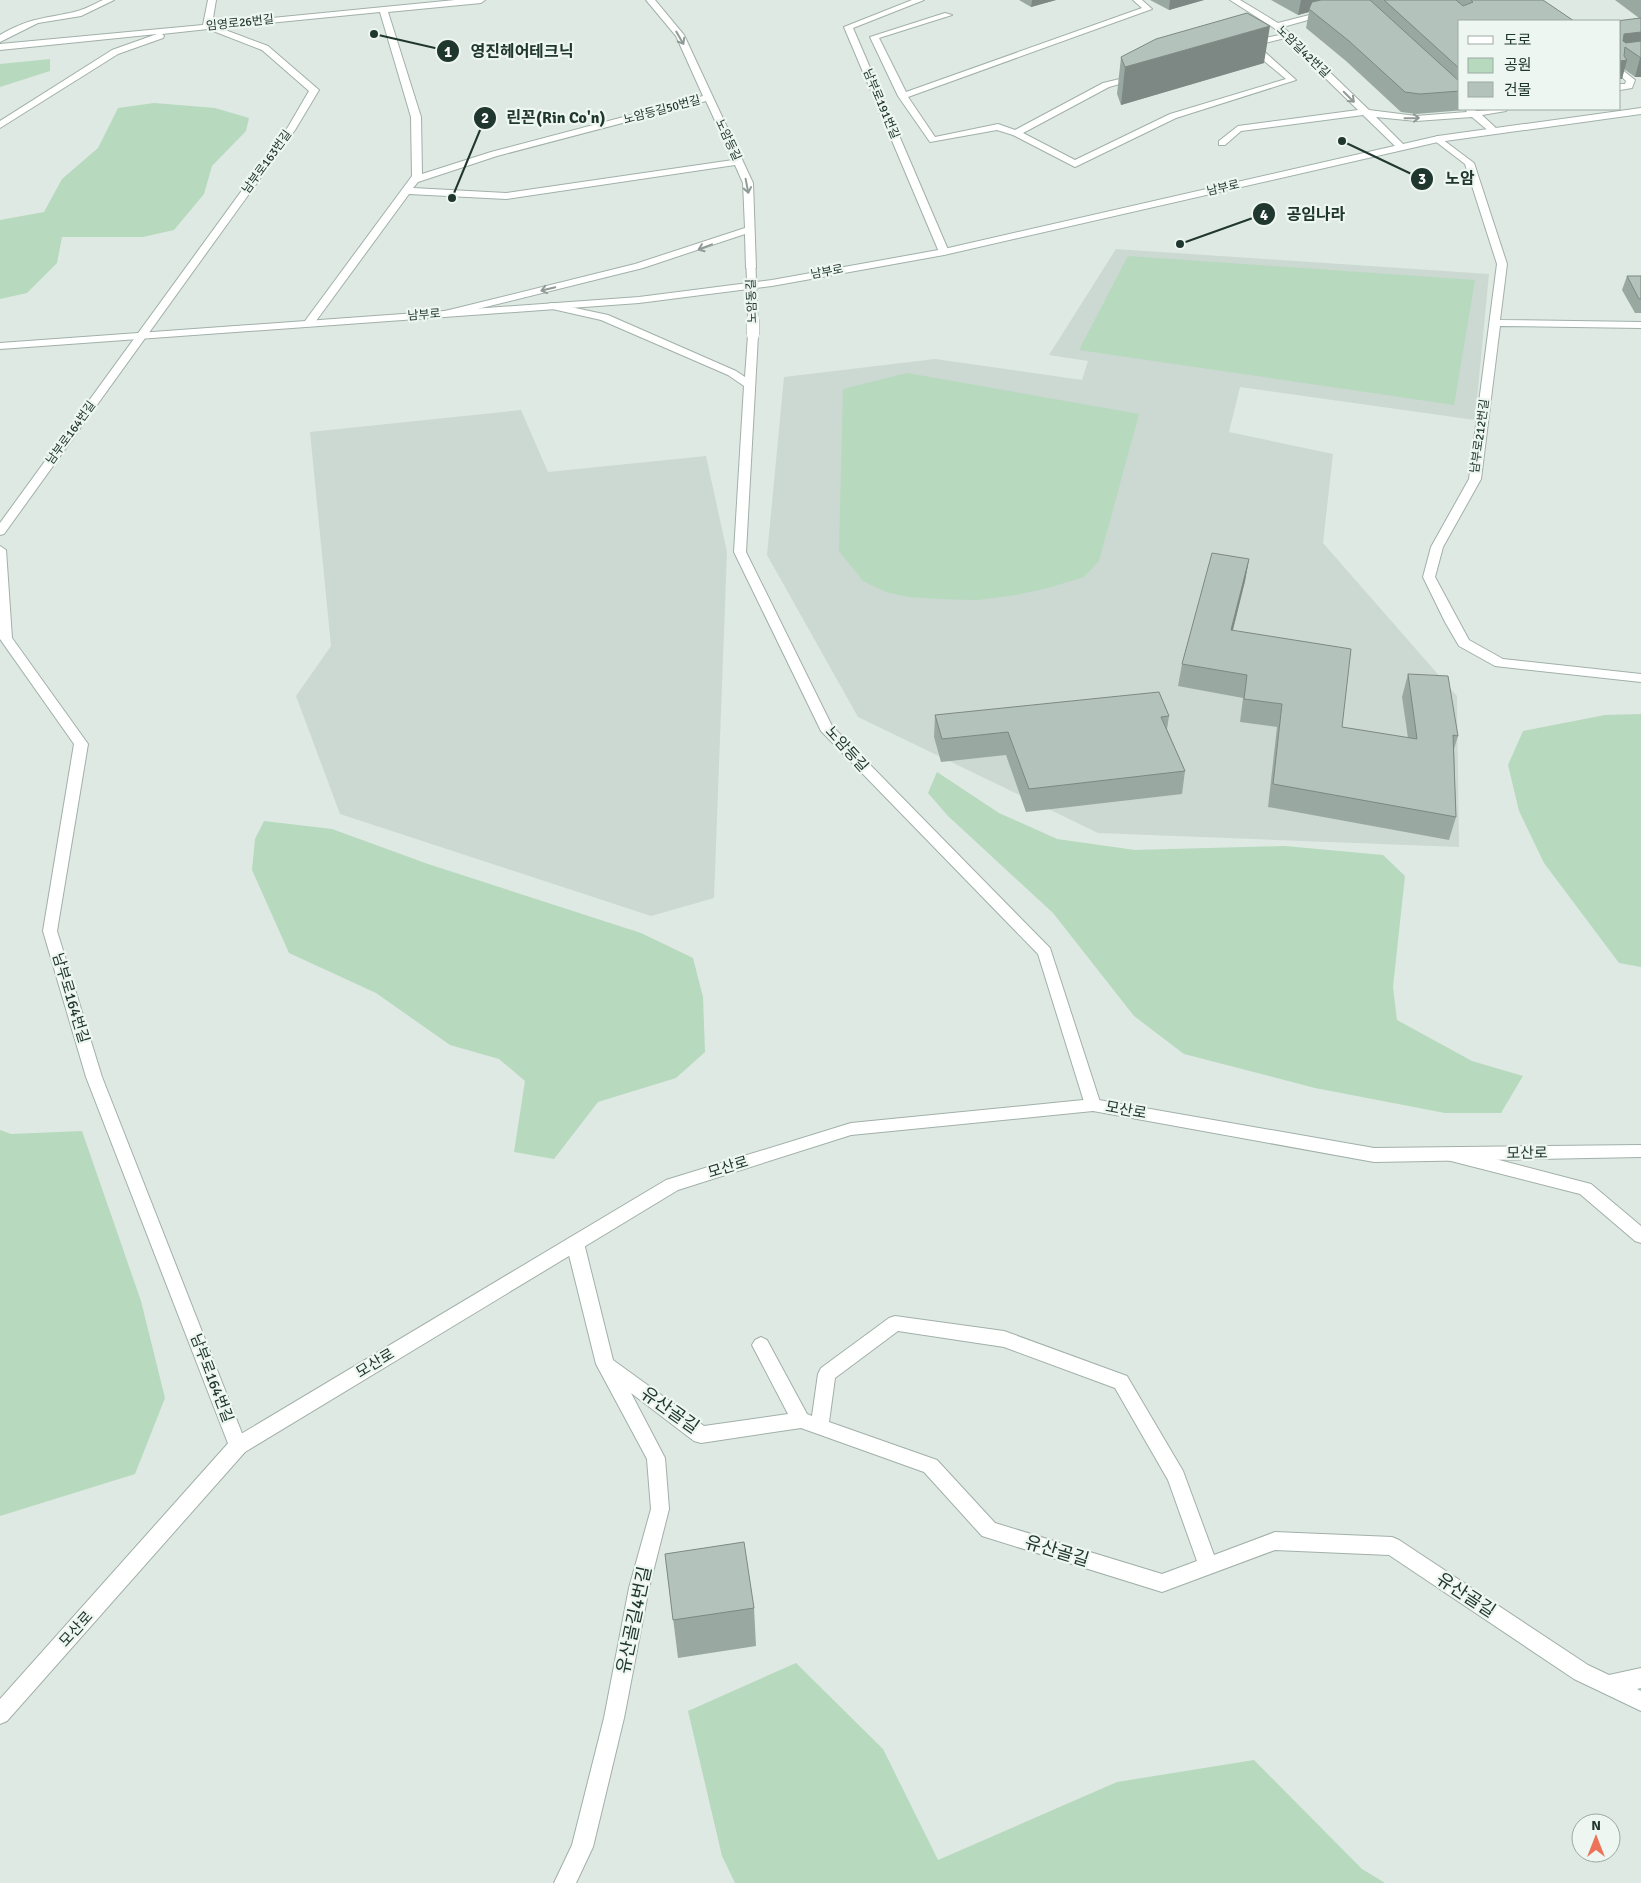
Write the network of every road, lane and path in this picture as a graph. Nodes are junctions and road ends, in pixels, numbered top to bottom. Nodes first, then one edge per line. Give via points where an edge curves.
1 (110, 0) edge
2 (212, 0) edge
3 (481, 0) edge
4 (650, 0) edge
5 (920, 0) edge
6 (1137, 0) edge
7 (1234, 0) edge
8 (383, 8) junction
9 (1339, 8) edge
10 (948, 15) dead end
11 (207, 26) junction
12 (1278, 26) junction
13 (173, 29) junction
14 (1286, 35) junction
15 (0, 40) edge
16 (0, 46) edge
17 (1151, 72) edge
18 (1621, 73) edge
19 (1621, 87) edge
20 (902, 96) junction
21 (709, 97) junction
22 (1488, 110) edge
23 (1472, 111) edge
24 (1641, 111) edge
25 (1364, 112) junction
26 (0, 125) edge
27 (1494, 131) junction
28 (1016, 133) junction
29 (1438, 139) junction
30 (1222, 143) dead end
31 (1401, 147) junction
32 (738, 162) junction
33 (414, 180) junction
34 (406, 191) junction
35 (750, 229) junction
36 (944, 252) junction
37 (750, 268) joint
38 (552, 306) junction
39 (449, 313) junction
40 (309, 323) junction
41 (1496, 323) junction
42 (1641, 325) edge
43 (753, 335) joint
44 (143, 336) junction
45 (0, 346) edge
46 (750, 385) junction
47 (0, 530) edge
48 (0, 550) edge
49 (1641, 678) edge
50 (1093, 1105) junction
51 (1641, 1151) edge
52 (1446, 1154) junction
53 (1641, 1236) edge
54 (575, 1243) junction
55 (761, 1344) dead end
56 (605, 1364) junction
57 (801, 1420) junction
58 (819, 1426) junction
59 (238, 1446) junction
60 (1208, 1566) junction
61 (1641, 1678) edge
62 (1608, 1684) junction
63 (1641, 1701) edge
64 (0, 1714) edge
65 (564, 1883) edge

1 - 15 street via 78,14 36,21
2 - 11 street
3 - 8 street, 임영로26번길
4 -> 21 street, 노암등길 via 680,35
5 - 36 street, 남부로191번길 via 848,27
6 - 20 street via 1148,9
7 - 12 street, 노암길42번길
8 - 11 street, 임영로26번길
8 - 33 street via 416,117 418,176
9 - 12 street
10 - 20 street via 874,37
11 - 13 street, 임영로26번길
11 - 44 street, 남부로163번길 via 265,48 314,90 292,128
12 - 14 street, 노암길42번길
13 - 16 street, 임영로26번길
13 - 26 street via 115,52
14 -> 25 street, 노암길42번길
14 - 28 street via 1246,45 1292,80 1173,116 1075,164
17 - 28 street via 1106,86
18 - 19 street via 1631,80 1629,86
20 - 28 street via 932,140 998,127
21 - 32 street, 노암등길
21 - 33 street, 노암등길50번길 via 494,154
22 - 23 street
25 -> 23 street via 1413,119
23 - 27 street
24 - 27 street, 남부로
25 - 30 street via 1238,129
25 - 31 street, 노암길42번길
27 - 29 street, 남부로
29 - 31 street, 남부로
29 - 41 street, 남부로212번길 via 1468,163 1502,264
31 - 36 street, 남부로
32 - 34 street via 506,196
32 -> 35 street, 노암등길 via 748,183
33 - 34 street
34 - 40 street
35 - 37 street, 노암등길
35 -> 39 street via 645,266
36 - 38 street, 남부로 via 710,292
37 - 43 street, 노암동길, bridge
38 - 39 street, 남부로
38 - 46 street via 604,317 732,372
39 - 40 street, 남부로
40 - 44 street, 남부로
41 - 42 street
41 - 49 street, 남부로212번길 via 1474,479 1437,547 1429,577 1464,643 1500,663
43 - 46 street, 노암등길
44 - 45 street, 남부로
44 - 47 street, 남부로164번길
46 - 50 street, 노암등길 via 740,552 826,728 1045,952
48 - 59 street, 남부로164번길 via 6,638 81,744 50,931 94,1077
50 - 52 street, 모산로 via 1374,1154
50 - 54 street, 모산로 via 851,1129 672,1185
51 - 52 street, 모산로
52 - 53 street via 1585,1190
54 - 56 street
54 - 59 street, 모산로
55 - 57 street
56 - 57 street, 유산골길 via 701,1435
56 - 65 street, 유산골길4번길 via 656,1458 660,1509 639,1588 614,1718 582,1847
57 - 58 street, 유산골길
58 - 60 street, 유산골길 via 930,1466 989,1530 1162,1583
58 - 60 street via 827,1374 896,1323 1004,1339 1121,1382 1176,1477
59 - 64 street, 모산로
60 - 62 street, 유산골길 via 1275,1541 1392,1546 1581,1672
61 - 62 street
62 - 63 street, 유산골길

